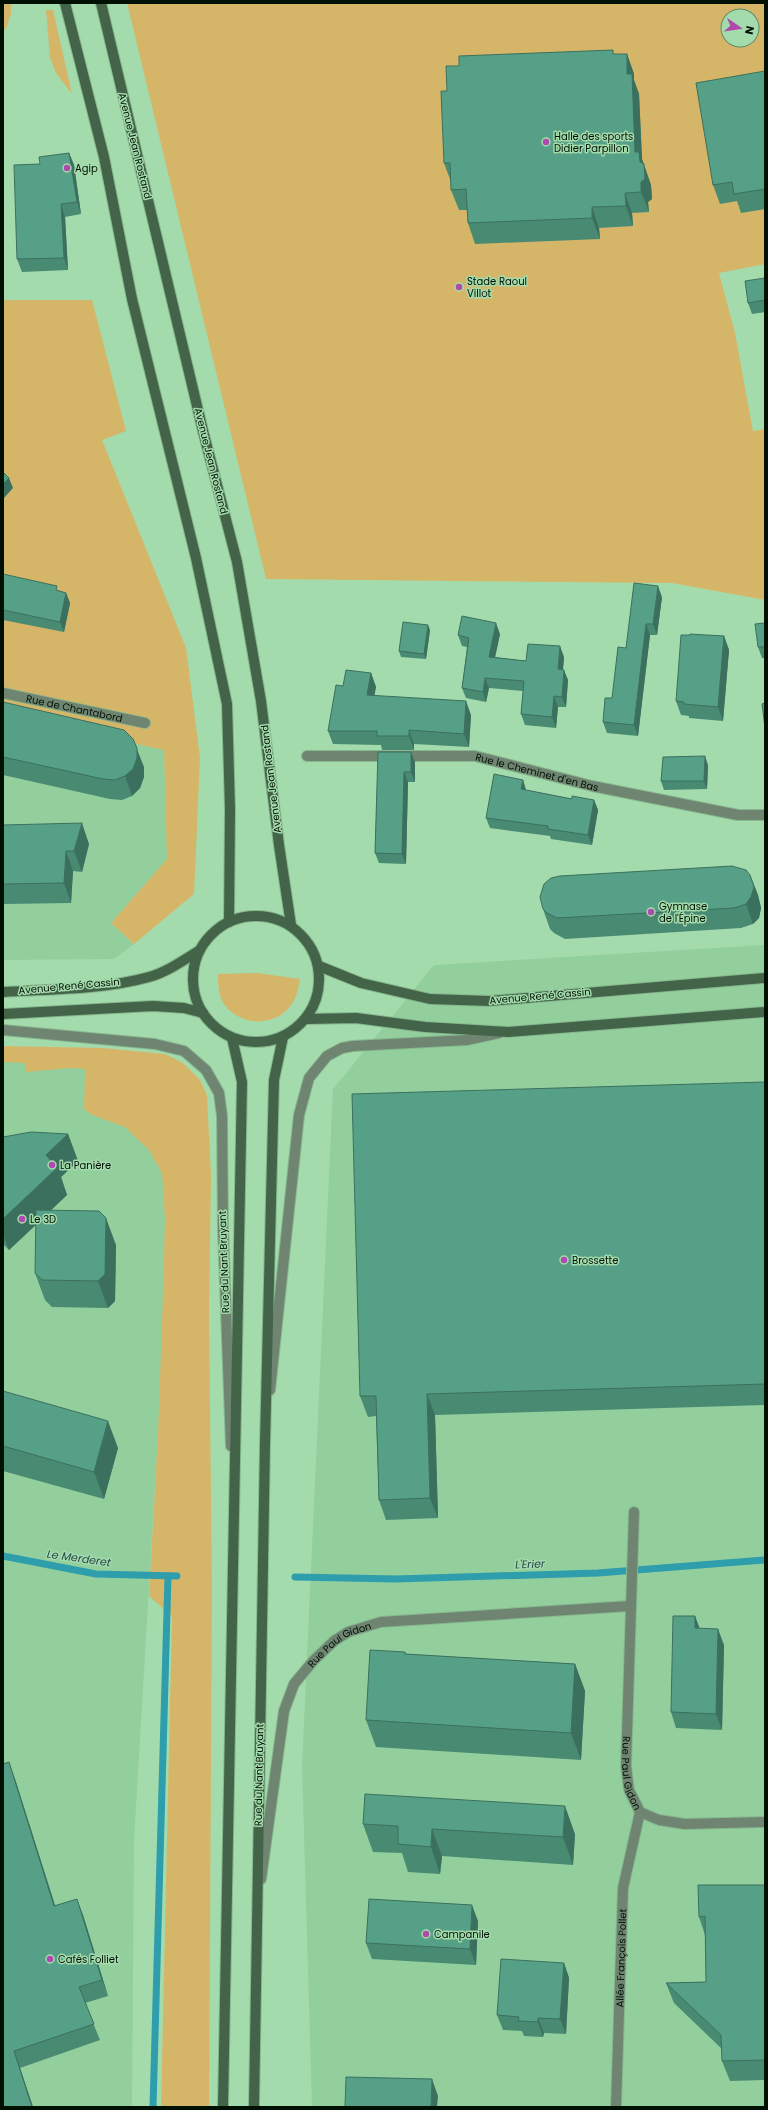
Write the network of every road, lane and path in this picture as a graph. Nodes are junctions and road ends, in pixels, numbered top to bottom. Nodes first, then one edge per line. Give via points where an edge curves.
1 (65, 3) edge
2 (101, 3) edge
3 (3, 693) edge
4 (146, 722) dead end
5 (307, 756) dead end
6 (765, 815) edge
7 (229, 922) junction
8 (291, 925) junction
9 (200, 950) junction
10 (319, 966) junction
11 (765, 978) edge
12 (3, 992) edge
13 (765, 1012) edge
14 (203, 1013) junction
15 (3, 1014) edge
16 (306, 1019) junction
17 (3, 1030) edge
18 (508, 1032) junction
19 (283, 1037) junction
20 (232, 1038) junction
21 (265, 1443) junction
22 (634, 1512) dead end
23 (234, 1516) junction
24 (630, 1606) junction
25 (640, 1812) junction
26 (765, 1822) edge
27 (256, 1917) junction
28 (223, 2107) edge
29 (254, 2107) edge
30 (616, 2107) edge

1 - 7 main road via 104,157 132,300 196,558 227,704 230,809
2 - 8 main road, Avenue Jean Rostand via 203,431 237,562 261,701
3 - 4 street, Rue de Chantabord
5 - 6 street, Rue le Cheminet d'en Bas via 475,756 592,786 738,814
7 - 8 main road via 250,916 271,917
7 - 9 main road via 212,934
8 - 10 main road via 309,943
9 - 12 main road, Avenue René Cassin via 150,977 71,988
9 - 14 main road via 194,971 194,993
10 - 11 main road, Avenue René Cassin via 361,983 430,999 490,1001
10 - 16 main road via 319,994
13 - 18 main road
14 - 15 main road via 184,1008 154,1006
14 - 20 main road via 216,1028
16 - 18 main road via 356,1018 425,1027
16 - 19 main road
17 - 23 street, Rue du Nant Bruyant via 155,1044 184,1051 206,1070 219,1094 222,1116 223,1230
18 - 21 street, Rue du Nant Bruyant via 467,1040 353,1046 327,1056 309,1078 299,1115
19 - 20 main road via 258,1043
19 - 21 main road, Rue du Nant Bruyant via 274,1080
20 - 23 main road, Rue du Nant Bruyant via 242,1082
21 - 27 main road, Rue du Nant Bruyant
22 - 24 street, Rue Paul Gidon
23 - 28 main road, Rue du Nant Bruyant
24 - 25 street, Rue Paul Gidon via 626,1766 629,1790
24 - 27 street, Rue Paul Gidon via 381,1622 348,1632 334,1641 302,1672 294,1684 284,1711
25 - 26 street, Rue Paul Gidon via 660,1820 685,1824
25 - 30 street, Allée François Pollet via 623,1888
27 - 29 main road, Rue du Nant Bruyant

